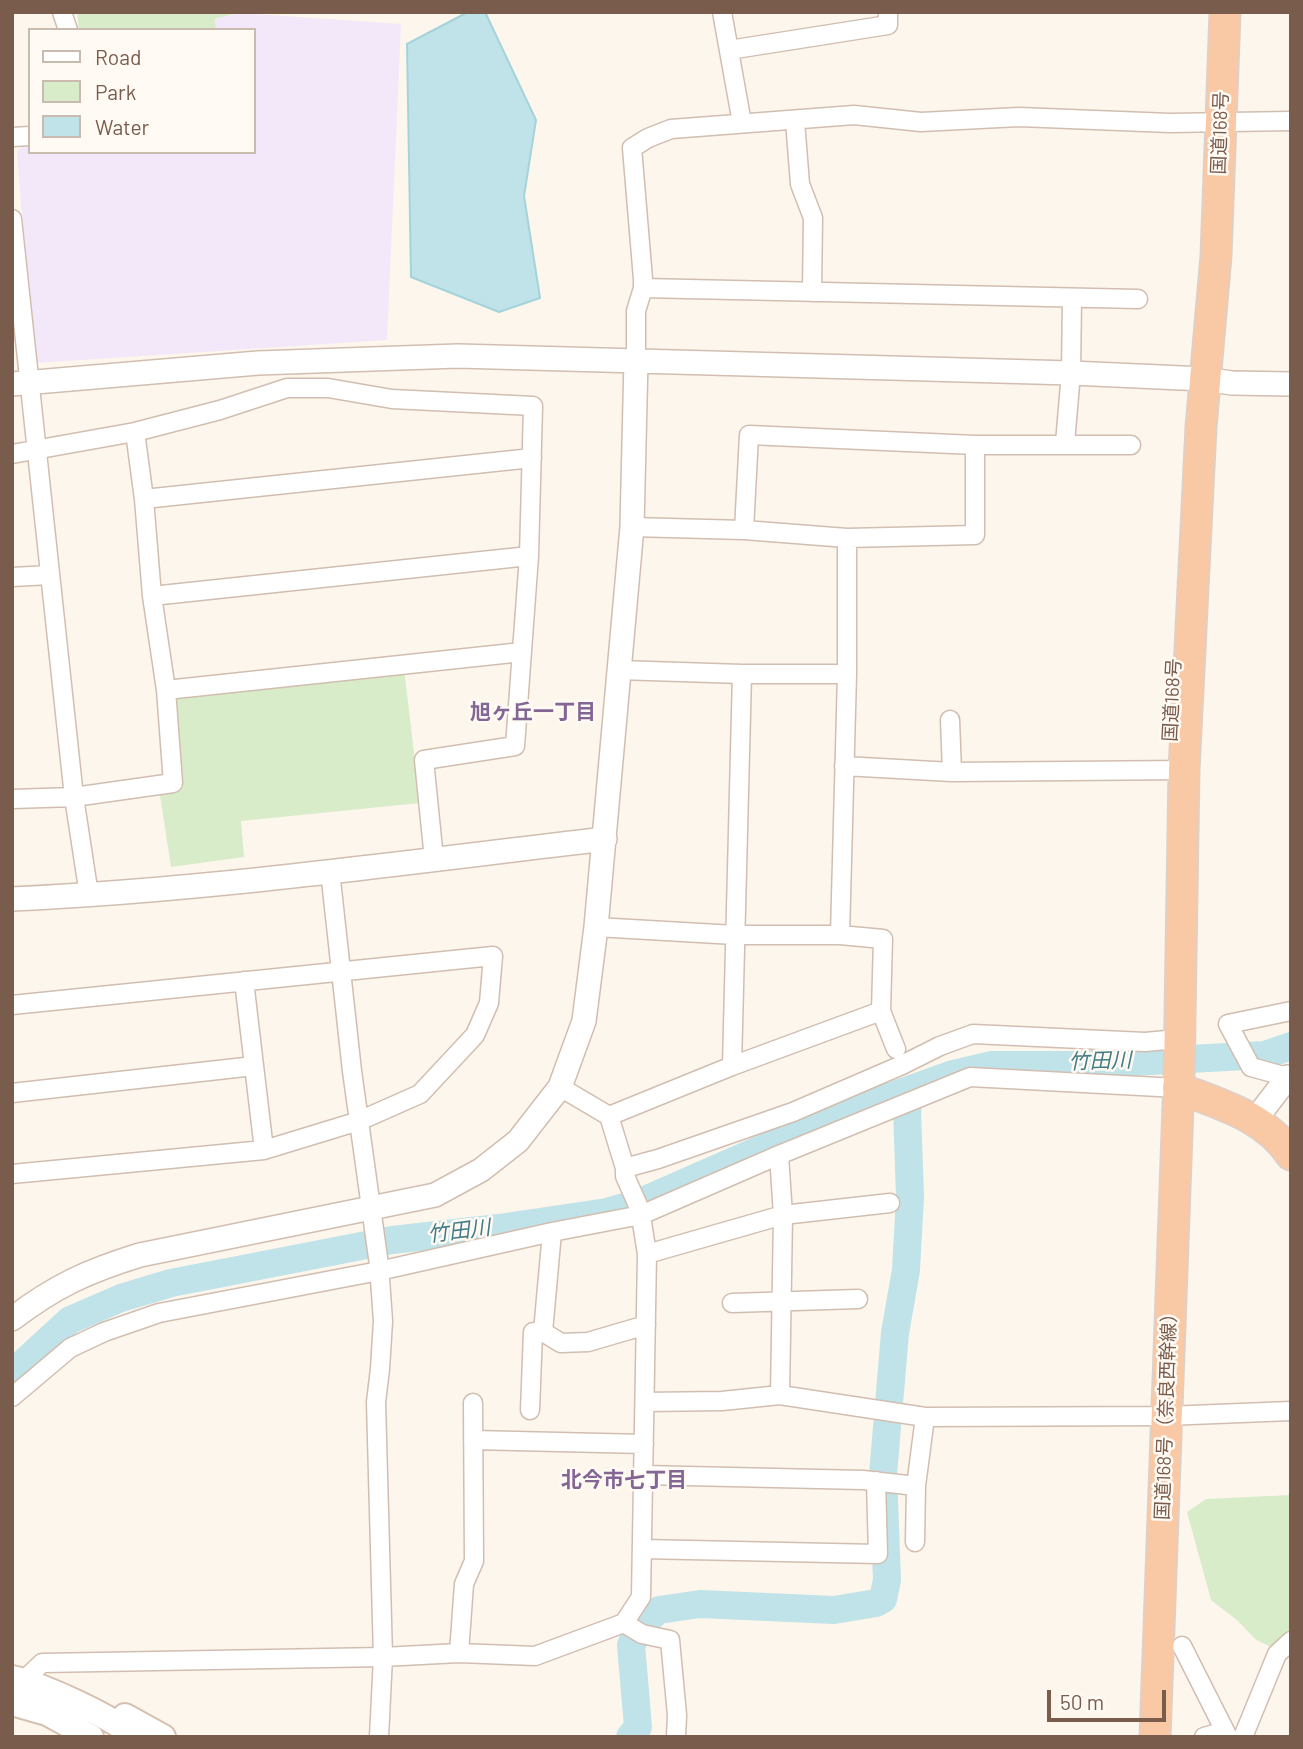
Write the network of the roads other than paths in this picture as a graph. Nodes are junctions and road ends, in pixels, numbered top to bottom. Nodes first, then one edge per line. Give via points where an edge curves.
1 (722, 12) edge
2 (888, 12) edge
3 (1224, 12) edge
4 (729, 50) junction
5 (795, 121) junction
6 (1291, 121) edge
7 (742, 123) junction
8 (1220, 123) junction
9 (12, 219) edge
10 (643, 288) junction
11 (812, 292) junction
12 (1072, 298) junction
13 (1138, 299) dead end
14 (18, 318) edge
15 (636, 360) junction
16 (1071, 373) junction
17 (1204, 379) junction
18 (21, 383) edge
19 (1291, 384) edge
20 (135, 432) junction
21 (1065, 443) junction
22 (975, 444) junction
23 (1131, 445) dead end
24 (36, 451) junction
25 (12, 454) edge
26 (531, 458) junction
27 (144, 499) junction
28 (632, 527) junction
29 (744, 530) junction
30 (848, 538) junction
31 (529, 556) junction
32 (50, 575) junction
33 (12, 577) edge
34 (152, 596) junction
35 (522, 652) junction
36 (619, 670) junction
37 (742, 674) junction
38 (847, 674) junction
39 (166, 691) junction
40 (950, 720) dead end
41 (844, 766) junction
42 (1176, 770) junction
43 (952, 772) junction
44 (74, 797) junction
45 (12, 799) edge
46 (605, 839) junction
47 (434, 859) junction
48 (330, 871) junction
49 (89, 895) junction
50 (12, 899) edge
51 (596, 927) junction
52 (735, 935) junction
53 (840, 935) junction
54 (340, 972) junction
55 (244, 981) junction
56 (12, 1005) edge
57 (881, 1011) junction
58 (1291, 1011) edge
59 (1178, 1033) junction
60 (896, 1049) dead end
61 (254, 1066) junction
62 (732, 1066) junction
63 (1289, 1078) edge
64 (1178, 1083) junction
65 (560, 1087) junction
66 (12, 1093) edge
67 (609, 1116) junction
68 (359, 1121) junction
69 (1278, 1133) edge
70 (264, 1150) junction
71 (779, 1155) junction
72 (625, 1172) junction
73 (12, 1174) edge
74 (890, 1203) dead end
75 (640, 1213) junction
76 (783, 1215) junction
77 (372, 1220) junction
78 (552, 1232) junction
79 (647, 1254) junction
80 (379, 1268) junction
81 (858, 1299) dead end
82 (782, 1301) junction
83 (732, 1303) dead end
84 (12, 1319) edge
85 (646, 1325) junction
86 (543, 1332) junction
87 (780, 1395) junction
88 (12, 1397) edge
89 (645, 1402) junction
90 (473, 1403) dead end
91 (530, 1410) dead end
92 (1291, 1411) edge
93 (1166, 1416) junction
94 (925, 1417) junction
95 (473, 1440) junction
96 (644, 1444) junction
97 (643, 1475) junction
98 (876, 1481) junction
99 (916, 1486) junction
100 (915, 1542) dead end
101 (642, 1549) junction
102 (624, 1623) junction
103 (1291, 1642) edge
104 (1182, 1646) dead end
105 (459, 1653) junction
106 (383, 1657) junction
107 (16, 1687) edge
108 (77, 1705) junction
109 (90, 1737) edge
110 (136, 1737) edge
111 (163, 1737) edge
112 (379, 1737) edge
113 (676, 1737) edge
114 (1155, 1737) edge
115 (1204, 1737) edge
116 (1228, 1737) edge
117 (1243, 1737) edge

1 - 4 street
2 - 4 street via 888,25
3 - 8 highway, 国道168号
4 - 7 street
5 - 7 street
5 - 8 street via 853,115 920,122 1019,117
5 - 11 street via 800,184 813,218
6 - 8 street
7 - 10 street via 671,130 632,148
8 - 17 highway, 国道168号 via 1216,256
9 - 14 street
10 - 11 street
10 - 15 street via 636,311
11 - 12 street
12 - 13 street
12 - 16 street
14 - 18 street
15 - 16 street
15 - 18 street via 361,358
15 - 28 street
16 - 17 street
16 - 21 street
17 - 19 street
17 - 42 highway, 国道168号 via 1184,411
18 - 24 street
20 - 24 street
20 - 26 street via 287,388 328,388 392,399 533,406
20 - 27 street
21 - 22 street
21 - 23 street
22 - 29 street via 749,435
22 - 30 street via 975,535
24 - 25 street
24 - 32 street
26 - 27 street
26 - 31 street
27 - 34 street
28 - 29 street
28 - 36 street
29 - 30 street
30 - 38 street
31 - 34 street
31 - 35 street
32 - 33 street
32 - 44 street
34 - 39 street
35 - 39 street
35 - 47 street via 515,746 424,760
36 - 37 street
36 - 46 street
37 - 38 street
37 - 52 street
38 - 41 street
39 - 44 street via 173,783
40 - 43 street
41 - 43 street
41 - 53 street
42 - 43 street
42 - 59 highway, 国道168号 via 1166,826
44 - 45 street
44 - 49 street
46 - 47 street
46 - 51 street
47 - 48 street
48 - 49 street
48 - 54 street
49 - 50 street
51 - 52 street
51 - 65 street via 584,1021
52 - 53 street
52 - 62 street
53 - 57 street via 883,939
54 - 55 street
54 - 68 street
54 - 68 street via 493,956 489,1003 475,1035 421,1094
55 - 56 street
55 - 61 street
57 - 60 street
57 - 62 street
58 - 63 street via 1228,1024 1251,1067
59 - 64 highway, 国道168号
59 - 72 street via 1145,1042 973,1034 793,1112
61 - 66 street
61 - 70 street
62 - 67 street
63 - 69 street
64 - 69 highway
64 - 71 street via 970,1077
64 - 93 highway, 国道168号（奈良西幹線）
65 - 67 street
65 - 77 street via 518,1141 481,1170 435,1195
67 - 72 street
68 - 70 street
68 - 77 street
70 - 73 street
71 - 75 street
71 - 76 street
72 - 75 street
74 - 76 street
75 - 78 street
75 - 79 street
76 - 79 street
76 - 82 street
77 - 80 street
77 - 84 street via 139,1255 66,1282
78 - 80 street
78 - 86 street
79 - 85 street
80 - 88 street via 159,1313 104,1332 70,1349
80 - 106 street via 383,1321 376,1402
81 - 82 street
82 - 83 street
82 - 87 street
85 - 86 street via 588,1342 561,1343
85 - 89 street
86 - 91 street via 533,1332
87 - 89 street
87 - 94 street
89 - 96 street
90 - 95 street
92 - 93 street
93 - 94 street
93 - 114 highway, 国道168号（奈良西幹線）
94 - 99 street
95 - 96 street
95 - 105 street via 474,1561 464,1584
96 - 97 street
97 - 98 street
97 - 101 street
98 - 99 street
98 - 101 street via 878,1554
99 - 100 street
101 - 102 street via 641,1597
102 - 105 street via 535,1656
102 - 113 street via 642,1634 670,1640
103 - 117 street via 1277,1654
104 - 116 street
105 - 106 street
106 - 107 street via 42,1662
106 - 112 street
107 - 108 main road
107 - 109 main road via 47,1713
108 - 110 main road
108 - 111 main road via 121,1714
115 - 116 street via 1218,1733

